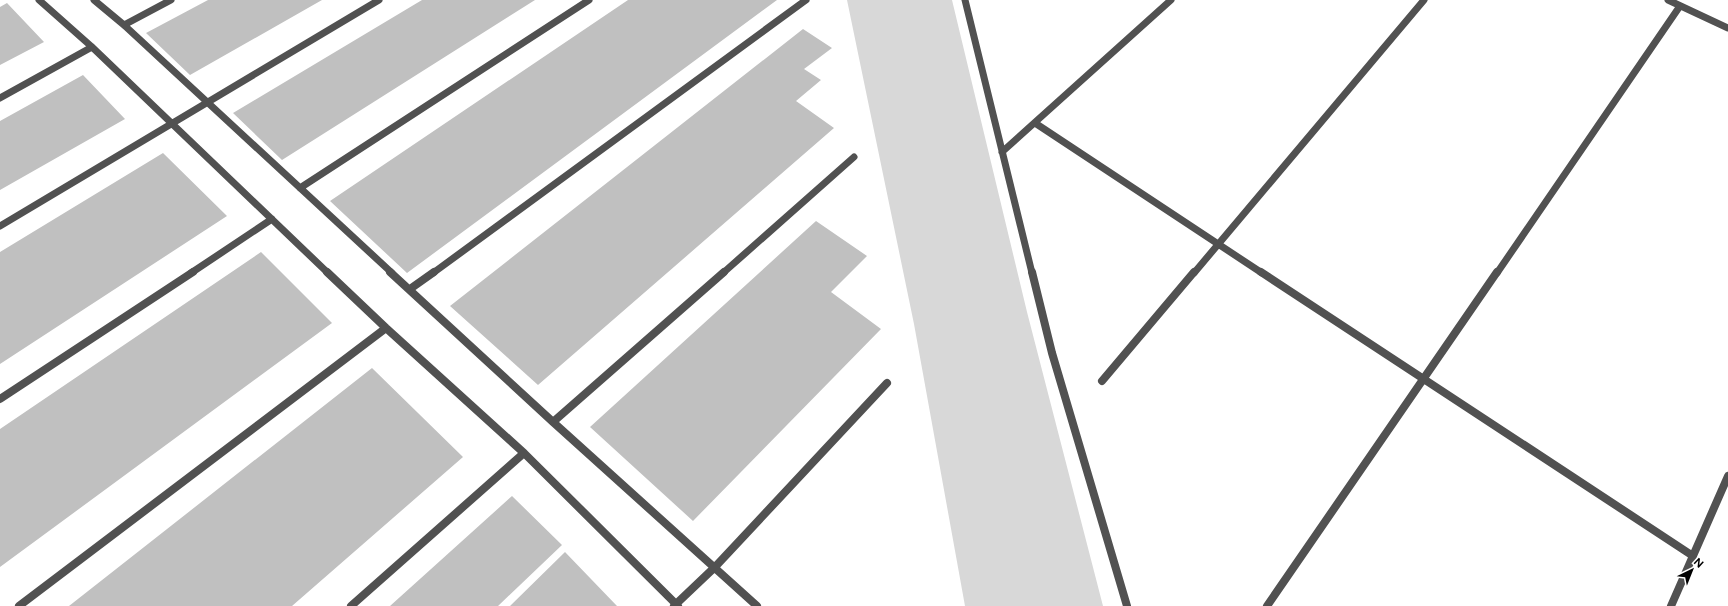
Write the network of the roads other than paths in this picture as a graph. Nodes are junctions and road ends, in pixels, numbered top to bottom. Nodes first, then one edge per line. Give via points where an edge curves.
1 (39, 0) edge
2 (94, 0) edge
3 (171, 0) edge
4 (379, 0) edge
5 (589, 0) edge
6 (806, 0) edge
7 (965, 0) edge
8 (1171, 0) edge
9 (1424, 0) edge
10 (1668, 0) edge
11 (1680, 6) junction
12 (124, 25) junction
13 (1728, 28) edge
14 (92, 47) junction
15 (0, 98) edge
16 (208, 102) junction
17 (170, 123) junction
18 (1035, 123) junction
19 (1002, 152) junction
20 (854, 157) dead end
21 (300, 188) junction
22 (272, 219) junction
23 (0, 226) edge
24 (1218, 244) junction
25 (410, 289) junction
26 (386, 328) junction
27 (1423, 379) junction
28 (1102, 381) dead end
29 (887, 383) dead end
30 (0, 399) edge
31 (553, 422) junction
32 (524, 453) junction
33 (1728, 476) edge
34 (1693, 556) junction
35 (716, 567) junction
36 (676, 605) edge
37 (19, 606) edge
38 (350, 606) edge
39 (757, 606) edge
40 (1127, 606) edge
41 (1267, 606) edge
42 (1672, 606) edge

1 - 14 street
2 - 12 street
3 - 12 street
4 - 16 street
5 - 21 street
6 - 25 street
7 - 19 street
8 - 18 street
9 - 24 street
10 - 11 street
11 - 13 street
11 - 27 street
12 - 16 street
14 - 15 street
14 - 17 street
16 - 17 street
16 - 21 street
17 - 22 street
17 - 23 street
18 - 19 street
18 - 24 street
19 - 40 street via 1052,352
20 - 31 street
21 - 25 street
22 - 26 street
22 - 30 street
24 - 27 street
24 - 28 street
25 - 31 street
26 - 32 street
26 - 37 street
27 - 34 street
27 - 41 street
29 - 35 street
31 - 35 street
32 - 36 street
32 - 38 street
33 - 34 street
34 - 42 street
35 - 36 street
35 - 39 street

